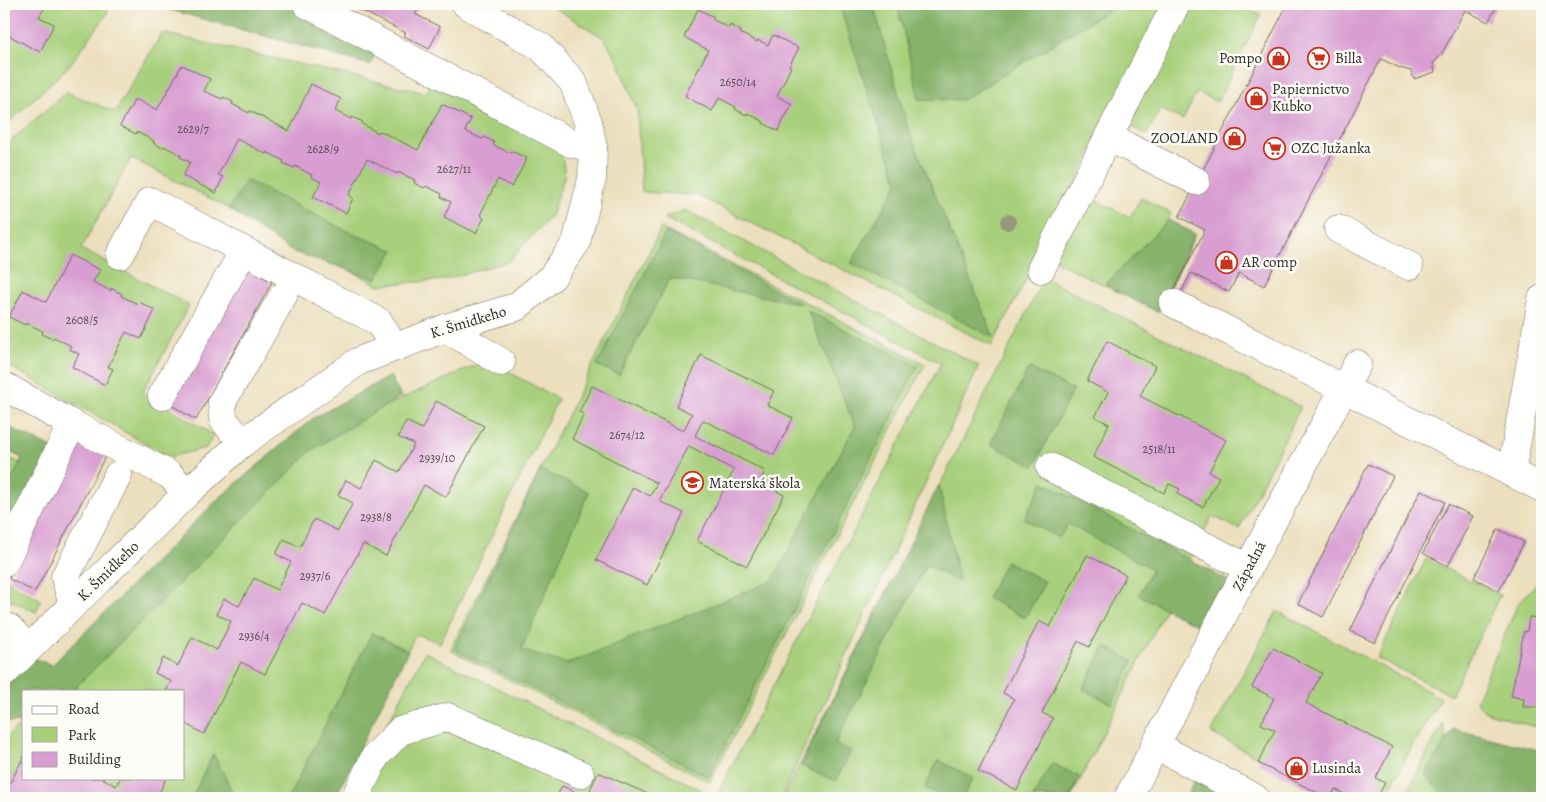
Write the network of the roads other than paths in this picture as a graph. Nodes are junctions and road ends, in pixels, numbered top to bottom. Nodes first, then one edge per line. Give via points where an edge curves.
1 (308, 4) edge
2 (466, 4) edge
3 (1176, 4) edge
4 (1108, 136) junction
5 (593, 148) junction
6 (1196, 181) dead end
7 (1338, 229) dead end
8 (243, 252) junction
9 (120, 255) dead end
10 (1409, 266) dead end
11 (1041, 269) dead end
12 (283, 296) dead end
13 (1542, 299) edge
14 (1173, 303) dead end
15 (446, 328) junction
16 (394, 347) junction
17 (501, 362) dead end
18 (1357, 364) dead end
19 (4, 386) edge
20 (1345, 389) junction
21 (162, 396) dead end
22 (72, 424) junction
23 (242, 443) junction
24 (1050, 467) dead end
25 (1511, 473) junction
26 (118, 475) dead end
27 (1542, 488) edge
28 (187, 494) junction
29 (4, 563) edge
30 (1248, 568) junction
31 (73, 605) junction
32 (4, 626) edge
33 (28, 649) junction
34 (4, 673) edge
35 (1155, 745) junction
36 (580, 774) dead end
37 (355, 798) edge
38 (1128, 798) edge
39 (1255, 798) edge

1 - 5 street via 571,143
2 - 5 street, K. Šmidkeho via 540,47 573,82 588,122
3 - 4 street
4 - 6 street
4 - 11 street
5 - 15 street, K. Šmidkeho via 592,179 576,243 552,277 516,307
7 - 10 street
8 - 9 street via 150,201
8 - 16 street via 379,322
8 - 21 street
12 - 23 street via 222,402 223,418
13 - 25 street
14 - 20 street
15 - 16 street, K. Šmidkeho
15 - 17 street
16 - 23 street, K. Šmidkeho via 359,361
18 - 20 street, Západná
19 - 22 street
20 - 25 street
20 - 30 street, Západná
22 - 28 street via 170,474
22 - 29 street
23 - 28 street, K. Šmidkeho
24 - 30 street
25 - 27 street
26 - 31 street via 65,577
28 - 31 street, K. Šmidkeho
30 - 35 street, Západná
31 - 33 street, K. Šmidkeho
32 - 33 street
33 - 34 street, K. Šmidkeho
35 - 38 street, Západná
35 - 39 street
36 - 37 street via 448,716 400,731 375,758

